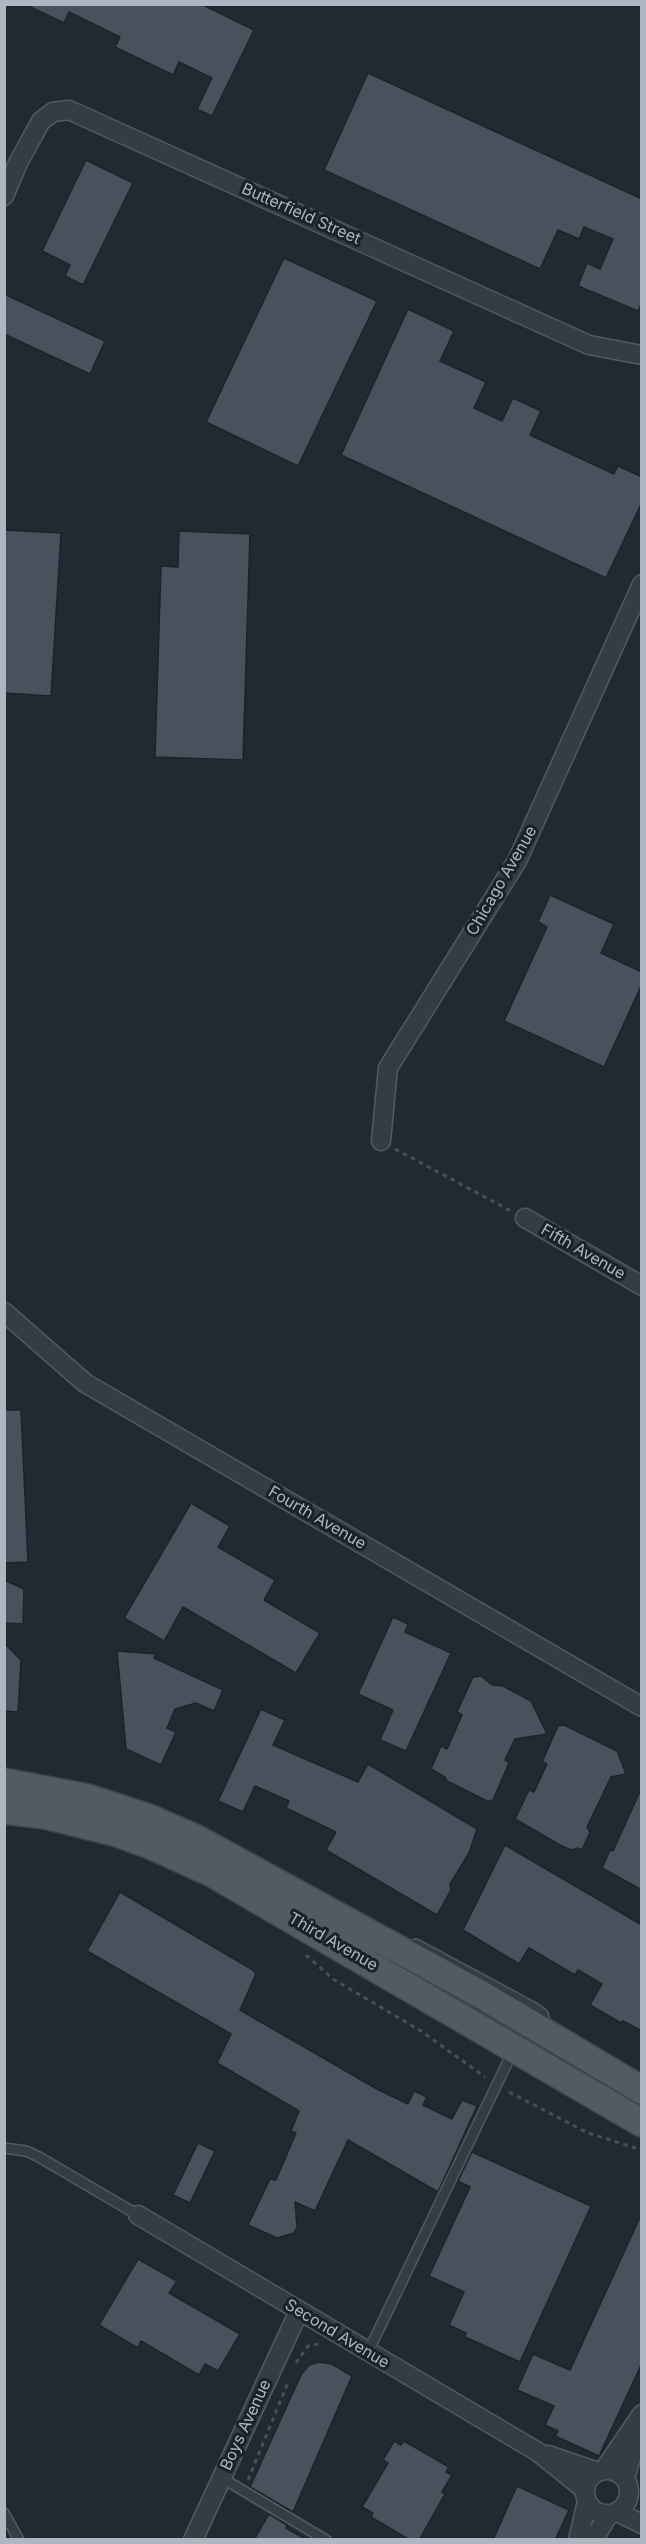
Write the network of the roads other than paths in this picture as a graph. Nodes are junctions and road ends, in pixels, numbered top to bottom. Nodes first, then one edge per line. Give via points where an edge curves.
1 (4, 196) edge
2 (642, 355) edge
3 (642, 584) edge
4 (381, 1141) road end
5 (525, 1218) road end
6 (642, 1286) edge
7 (4, 1312) edge
8 (642, 1707) edge
9 (4, 1782) edge
10 (4, 1810) edge
11 (300, 1897) junction
12 (360, 1916) dead end
13 (409, 1940) dead end
14 (548, 2034) junction
15 (514, 2049) junction
16 (642, 2090) edge
17 (642, 2123) edge
18 (4, 2148) edge
19 (138, 2215) joint
20 (299, 2311) junction
21 (368, 2352) junction
22 (642, 2414) edge
23 (642, 2421) edge
24 (538, 2452) junction
25 (601, 2471) junction
26 (222, 2478) junction
27 (632, 2492) edge
28 (586, 2496) junction
29 (4, 2513) edge
30 (613, 2513) junction
31 (642, 2524) edge
32 (19, 2540) edge
33 (193, 2540) edge
34 (326, 2540) edge
35 (578, 2540) edge
36 (593, 2540) edge

1 - 2 street, Butterfield Street via 41,121 53,112 69,110 589,345
3 - 4 street, Chicago Avenue via 517,861 388,1068
5 - 6 street, Fifth Avenue
7 - 8 street, Fourth Avenue via 85,1383
9 - 11 main road, Third Avenue via 88,1798 149,1818 227,1854
10 - 15 main road, Third Avenue via 83,1823 183,1859
11 - 12 lane
11 - 14 main road, Third Avenue
13 - 14 lane via 543,2014
14 - 16 main road, Third Avenue
15 - 17 main road, Third Avenue
15 - 21 lane
18 - 19 lane via 39,2157
19 - 20 street, Second Avenue
20 - 21 street, Second Avenue
20 - 26 street, Boys Avenue
21 - 24 street, Second Avenue
22 - 25 street
23 - 27 street
24 - 25 street, Second Avenue
24 - 28 street, Second Avenue
25 - 27 street via 615,2472
25 - 28 street via 589,2479
26 - 33 street, Boys Avenue
26 - 34 lane
27 - 30 street via 626,2504
28 - 30 street via 596,2511
28 - 35 street
29 - 32 lane
30 - 31 street
30 - 36 street

